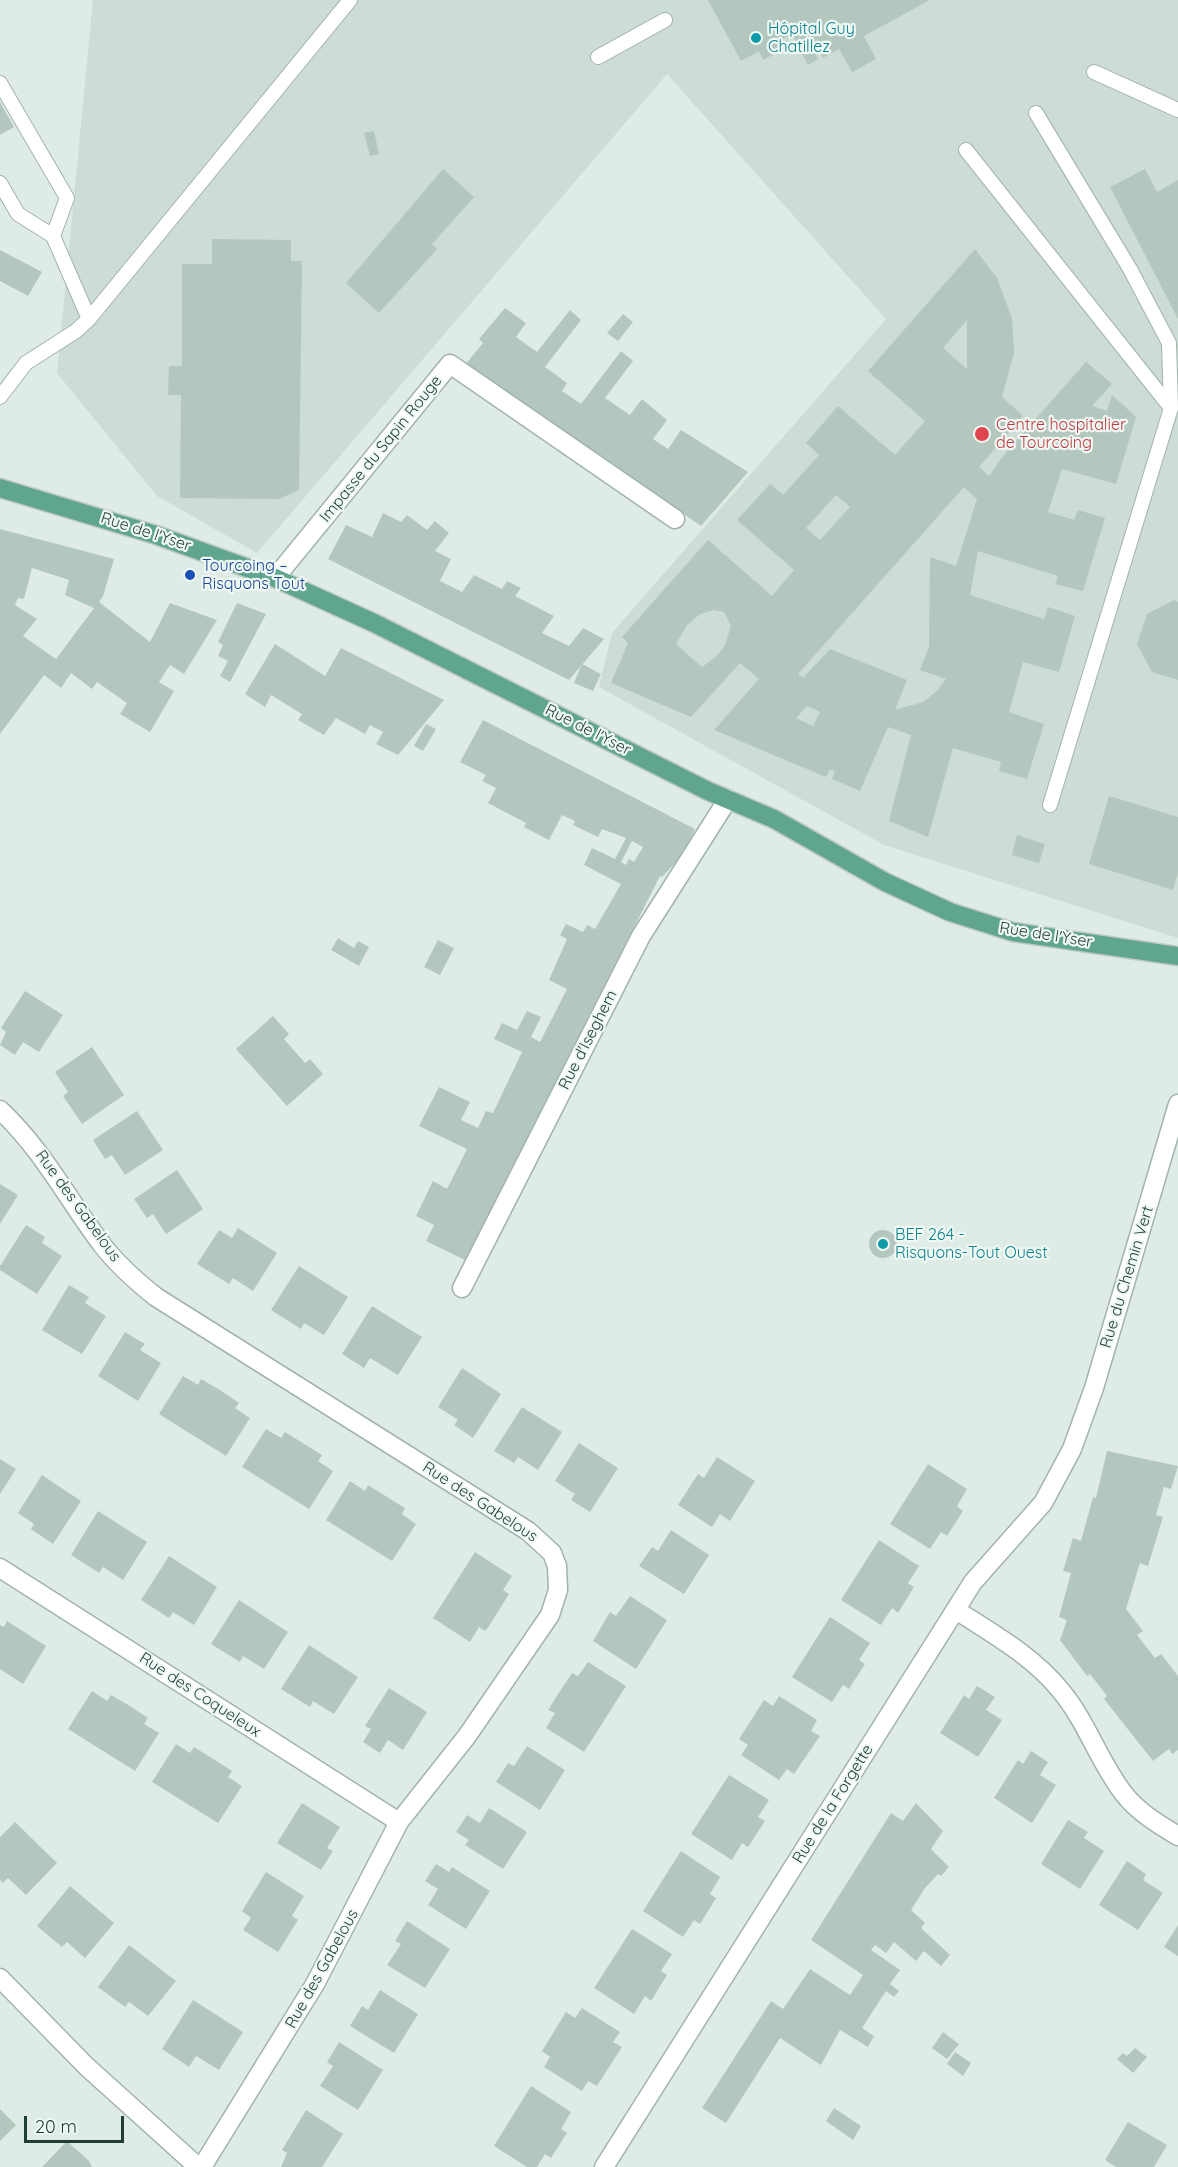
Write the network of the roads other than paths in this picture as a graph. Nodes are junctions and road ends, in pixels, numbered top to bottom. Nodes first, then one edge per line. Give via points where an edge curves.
1 (350, 0) edge
2 (665, 20) dead end
3 (598, 57) dead end
4 (1094, 72) dead end
5 (0, 82) edge
6 (1178, 110) edge
7 (1036, 113) dead end
8 (966, 150) dead end
9 (0, 183) edge
10 (53, 236) junction
11 (89, 319) junction
12 (0, 397) edge
13 (1171, 408) junction
14 (0, 488) edge
15 (675, 519) dead end
16 (275, 578) junction
17 (728, 799) junction
18 (1050, 805) dead end
19 (1178, 956) edge
20 (1178, 1104) edge
21 (0, 1110) edge
22 (462, 1288) dead end
23 (1072, 1449) joint
24 (0, 1568) edge
25 (956, 1610) junction
26 (399, 1822) junction
27 (1178, 1836) edge
28 (0, 1978) edge
29 (194, 2165) edge
30 (604, 2167) edge

1 - 11 lane
2 - 3 lane
4 - 6 lane
5 - 10 lane via 67,198
7 - 13 lane via 1130,269 1168,343
8 - 13 lane
9 - 10 lane via 18,214
10 - 11 lane
11 - 12 lane via 30,360
13 - 18 lane
14 - 16 main road, Rue de l'Yser via 156,535
15 - 16 street, Impasse du Sapin Rouge via 450,364
16 - 17 main road, Rue de l'Yser
17 - 19 main road, Rue de l'Yser via 792,828 918,899 985,924 1013,932
17 - 22 street, Rue d'Iseghem via 641,936
20 - 23 street, Rue du Chemin Vert via 1094,1388
21 - 26 street, Rue des Gabelous via 46,1160 104,1248 147,1290 528,1531 552,1553 559,1577 550,1615 467,1736
23 - 25 street, Rue de la Forgette via 1043,1503 983,1568
24 - 26 street, Rue des Coqueleux
25 - 27 street via 1044,1672 1074,1708 1123,1792 1148,1817
25 - 30 street, Rue de la Forgette
26 - 29 street, Rue des Gabelous via 332,1955
28 - 29 street via 86,2066

